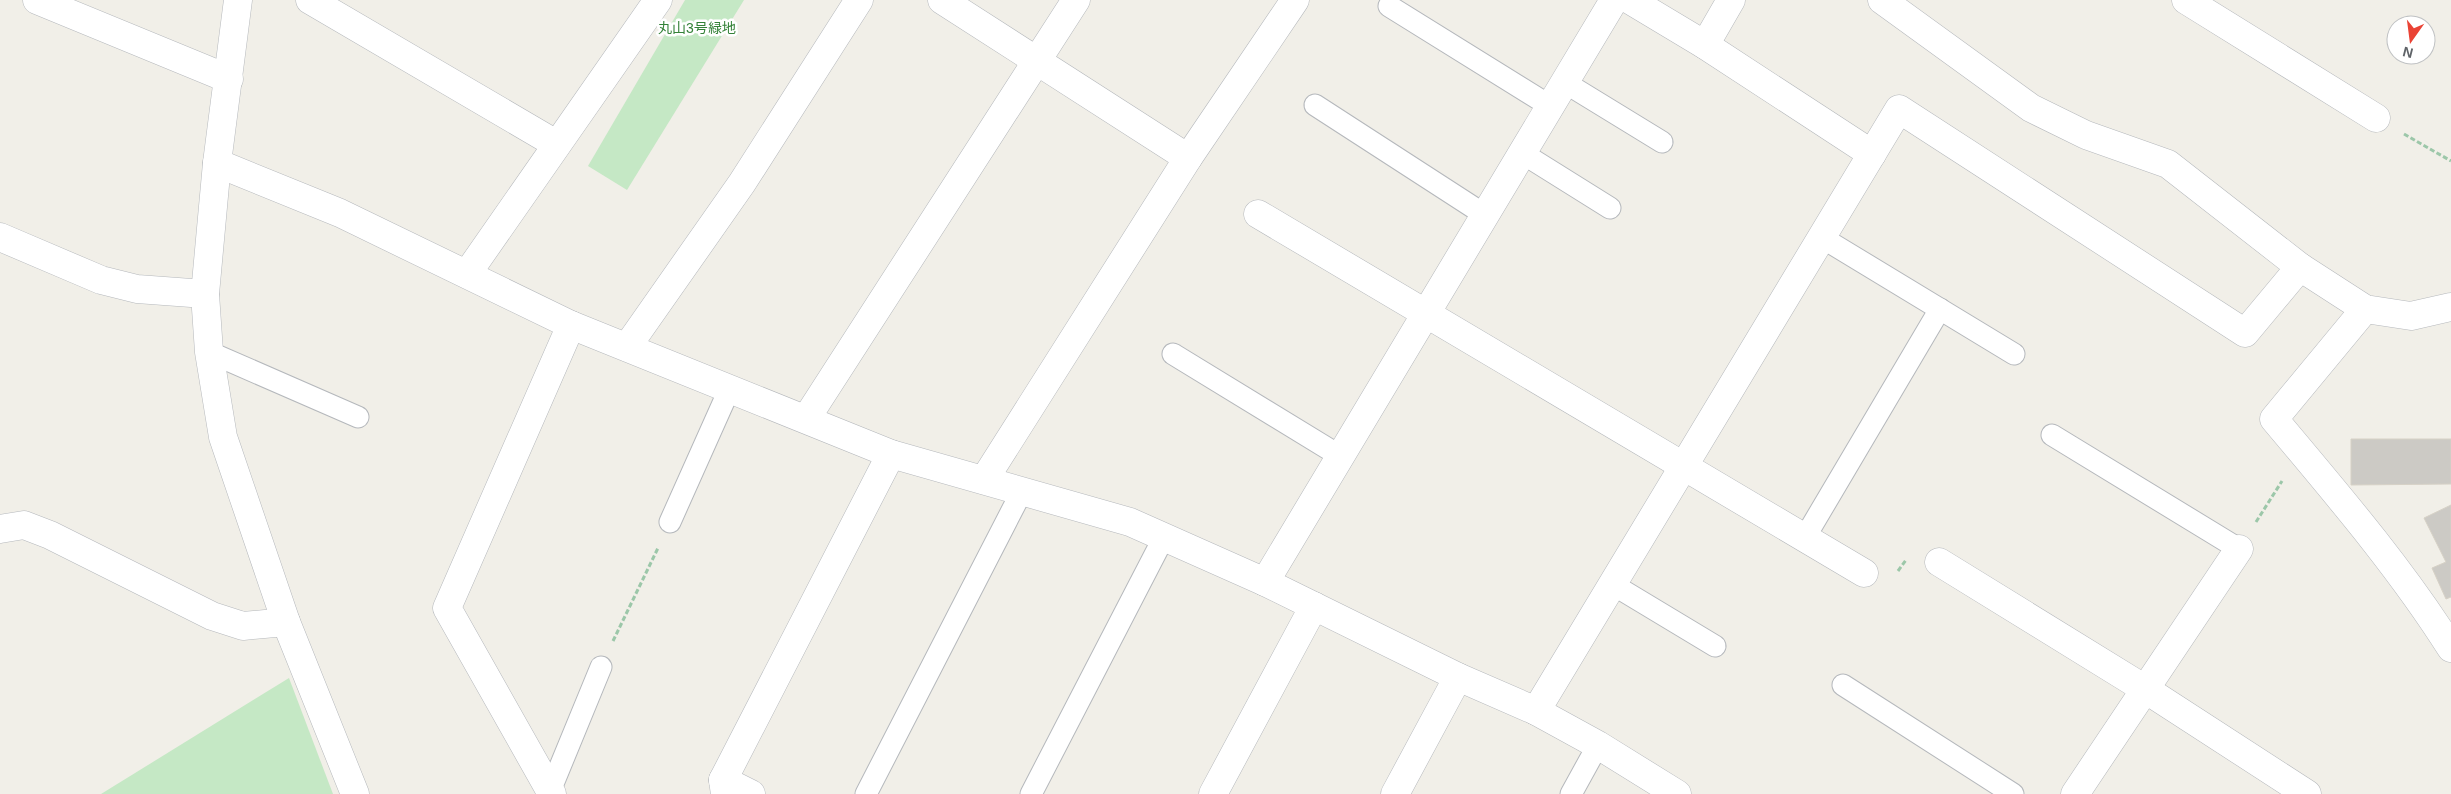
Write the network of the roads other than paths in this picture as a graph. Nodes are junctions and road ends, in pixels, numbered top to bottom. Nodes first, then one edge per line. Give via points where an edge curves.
1 (37, 0) edge
2 (238, 0) edge
3 (310, 0) edge
4 (658, 0) edge
5 (860, 0) edge
6 (942, 0) edge
7 (1076, 0) edge
8 (1294, 0) edge
9 (1614, 0) edge
10 (1630, 0) edge
11 (1730, 0) edge
12 (1882, 0) edge
13 (2186, 0) edge
14 (1389, 6) dead end
15 (1705, 45) junction
16 (1036, 60) junction
17 (229, 79) junction
18 (1564, 82) junction
19 (1315, 105) dead end
20 (1550, 106) junction
21 (2376, 118) road end
22 (1662, 142) dead end
23 (556, 144) junction
24 (1522, 153) junction
25 (1872, 154) junction
26 (1188, 158) junction
27 (217, 163) junction
28 (1610, 208) dead end
29 (1258, 214) dead end
30 (1484, 216) junction
31 (0, 237) edge
32 (1821, 237) junction
33 (2300, 267) junction
34 (467, 274) junction
35 (205, 294) junction
36 (2451, 307) edge
37 (1940, 309) junction
38 (2365, 309) junction
39 (1425, 315) junction
40 (571, 325) junction
41 (627, 347) junction
42 (209, 352) junction
43 (1173, 354) dead end
44 (2014, 354) dead end
45 (730, 390) junction
46 (358, 416) dead end
47 (806, 419) junction
48 (2052, 434) dead end
49 (891, 454) junction
50 (1340, 456) junction
51 (1682, 467) junction
52 (984, 480) junction
53 (1022, 491) junction
54 (670, 522) road end
55 (0, 528) edge
56 (1164, 537) junction
57 (1804, 538) junction
58 (2239, 549) joint
59 (1939, 562) dead end
60 (1864, 573) dead end
61 (1264, 582) junction
62 (1612, 584) junction
63 (1314, 606) junction
64 (286, 622) junction
65 (1715, 646) dead end
66 (2451, 648) edge
67 (601, 667) road end
68 (1458, 677) junction
69 (1843, 685) dead end
70 (2145, 689) junction
71 (1536, 711) junction
72 (1598, 745) junction
73 (724, 787) edge
74 (551, 793) edge
75 (355, 794) edge
76 (751, 794) edge
77 (866, 794) edge
78 (1031, 794) edge
79 (1212, 794) edge
80 (1395, 794) edge
81 (1571, 794) edge
82 (1677, 794) edge
83 (2012, 794) edge
84 (2075, 794) edge
85 (2308, 794) edge

1 - 17 street
2 - 17 street
3 - 23 street
4 - 23 street
5 - 41 street via 742,183
6 - 16 street
7 - 16 street
8 - 26 street
9 - 18 street
10 - 15 street
11 - 15 street
12 - 33 street via 2031,108 2086,135 2168,164
13 - 21 street
14 - 20 lane
15 - 25 street
16 - 26 street
16 - 47 street
17 - 27 street
18 - 20 street
18 - 22 lane
19 - 30 lane
20 - 24 street
23 - 34 street
24 - 28 lane
24 - 30 street
25 - 32 street
25 - 33 street via 1899,108 2245,333
26 - 52 street
27 - 34 street via 340,213
27 - 35 street
29 - 39 street
30 - 39 street
31 - 35 street via 101,280 137,289
32 - 37 lane
32 - 51 street
33 - 38 street
34 - 40 street
35 - 42 street
36 - 38 street via 2411,316
37 - 44 lane
37 - 57 lane
38 - 66 street via 2274,419 2368,531
39 - 50 street
39 - 51 street
40 - 41 street
40 - 74 street via 447,608
41 - 45 street
42 - 46 lane
42 - 64 street via 223,437
43 - 50 lane
45 - 47 street
45 - 54 lane
47 - 49 street
48 - 58 lane
49 - 52 street
49 - 73 street
50 - 61 street
51 - 57 street
51 - 62 street
52 - 53 street
53 - 56 street via 1130,522
53 - 77 lane
55 - 64 street via 24,526 50,535 212,616 235,624
56 - 61 street
56 - 78 lane
57 - 60 street
58 - 70 street
59 - 70 street
61 - 63 street
62 - 65 lane
62 - 71 street
63 - 68 street
63 - 79 street
64 - 75 street
67 - 74 lane
68 - 71 street
68 - 80 street
69 - 83 lane
70 - 84 street
70 - 85 street
71 - 72 street
72 - 81 lane
72 - 82 street
73 - 76 street

